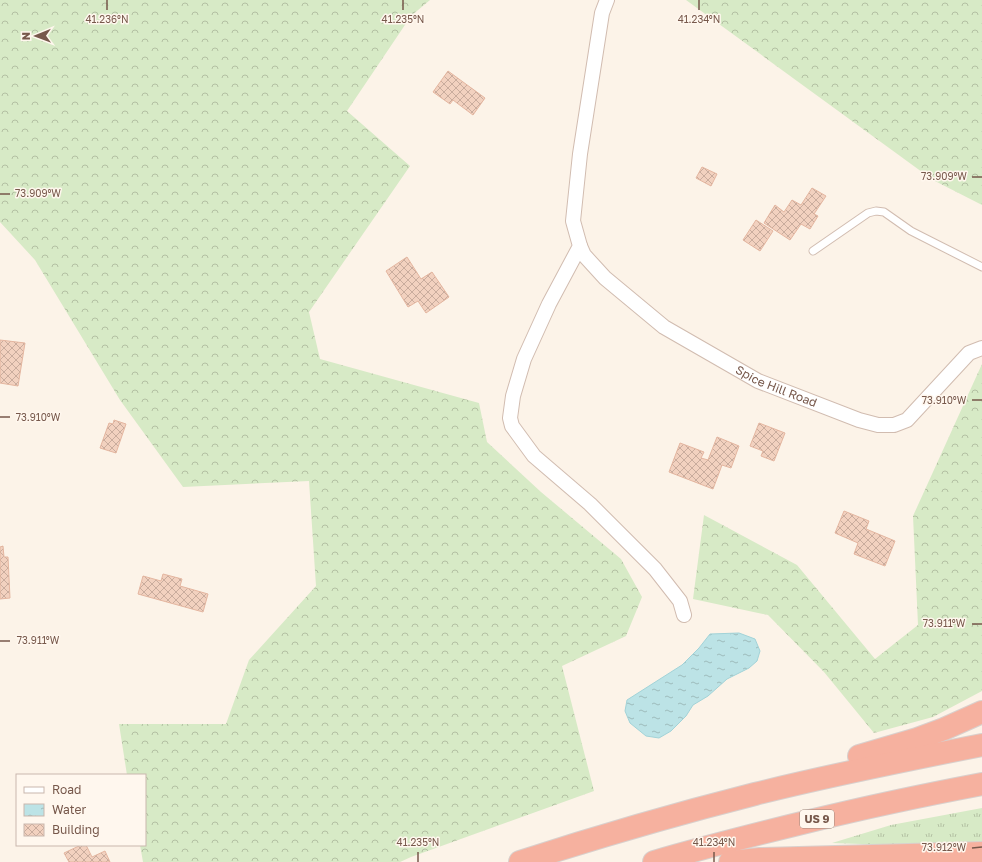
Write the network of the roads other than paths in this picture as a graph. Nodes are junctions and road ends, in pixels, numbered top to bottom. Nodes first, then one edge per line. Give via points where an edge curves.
1 (607, 0) edge
2 (580, 246) junction
3 (813, 251) dead end
4 (982, 267) edge
5 (982, 348) edge
6 (684, 615) dead end
7 (982, 712) edge
8 (982, 744) edge
9 (982, 784) edge
10 (670, 816) junction
11 (982, 853) edge
12 (520, 862) edge
13 (654, 862) edge
14 (730, 862) edge

1 - 2 street, Spice Hill Road via 602,13 580,154 573,221
2 - 5 street, Spice Hill Road via 584,255 605,278 664,327 758,381 878,425 894,425 908,420 968,353
2 - 6 street via 549,304 524,359 513,396 510,418 512,426 534,456 590,504 655,569 680,601
3 - 4 lane via 868,213 884,212 911,231
7 - 10 highway via 917,739 824,765
8 - 10 highway via 838,775
9 - 13 highway, US 9 via 780,828
10 - 12 highway
11 - 14 highway via 768,858

